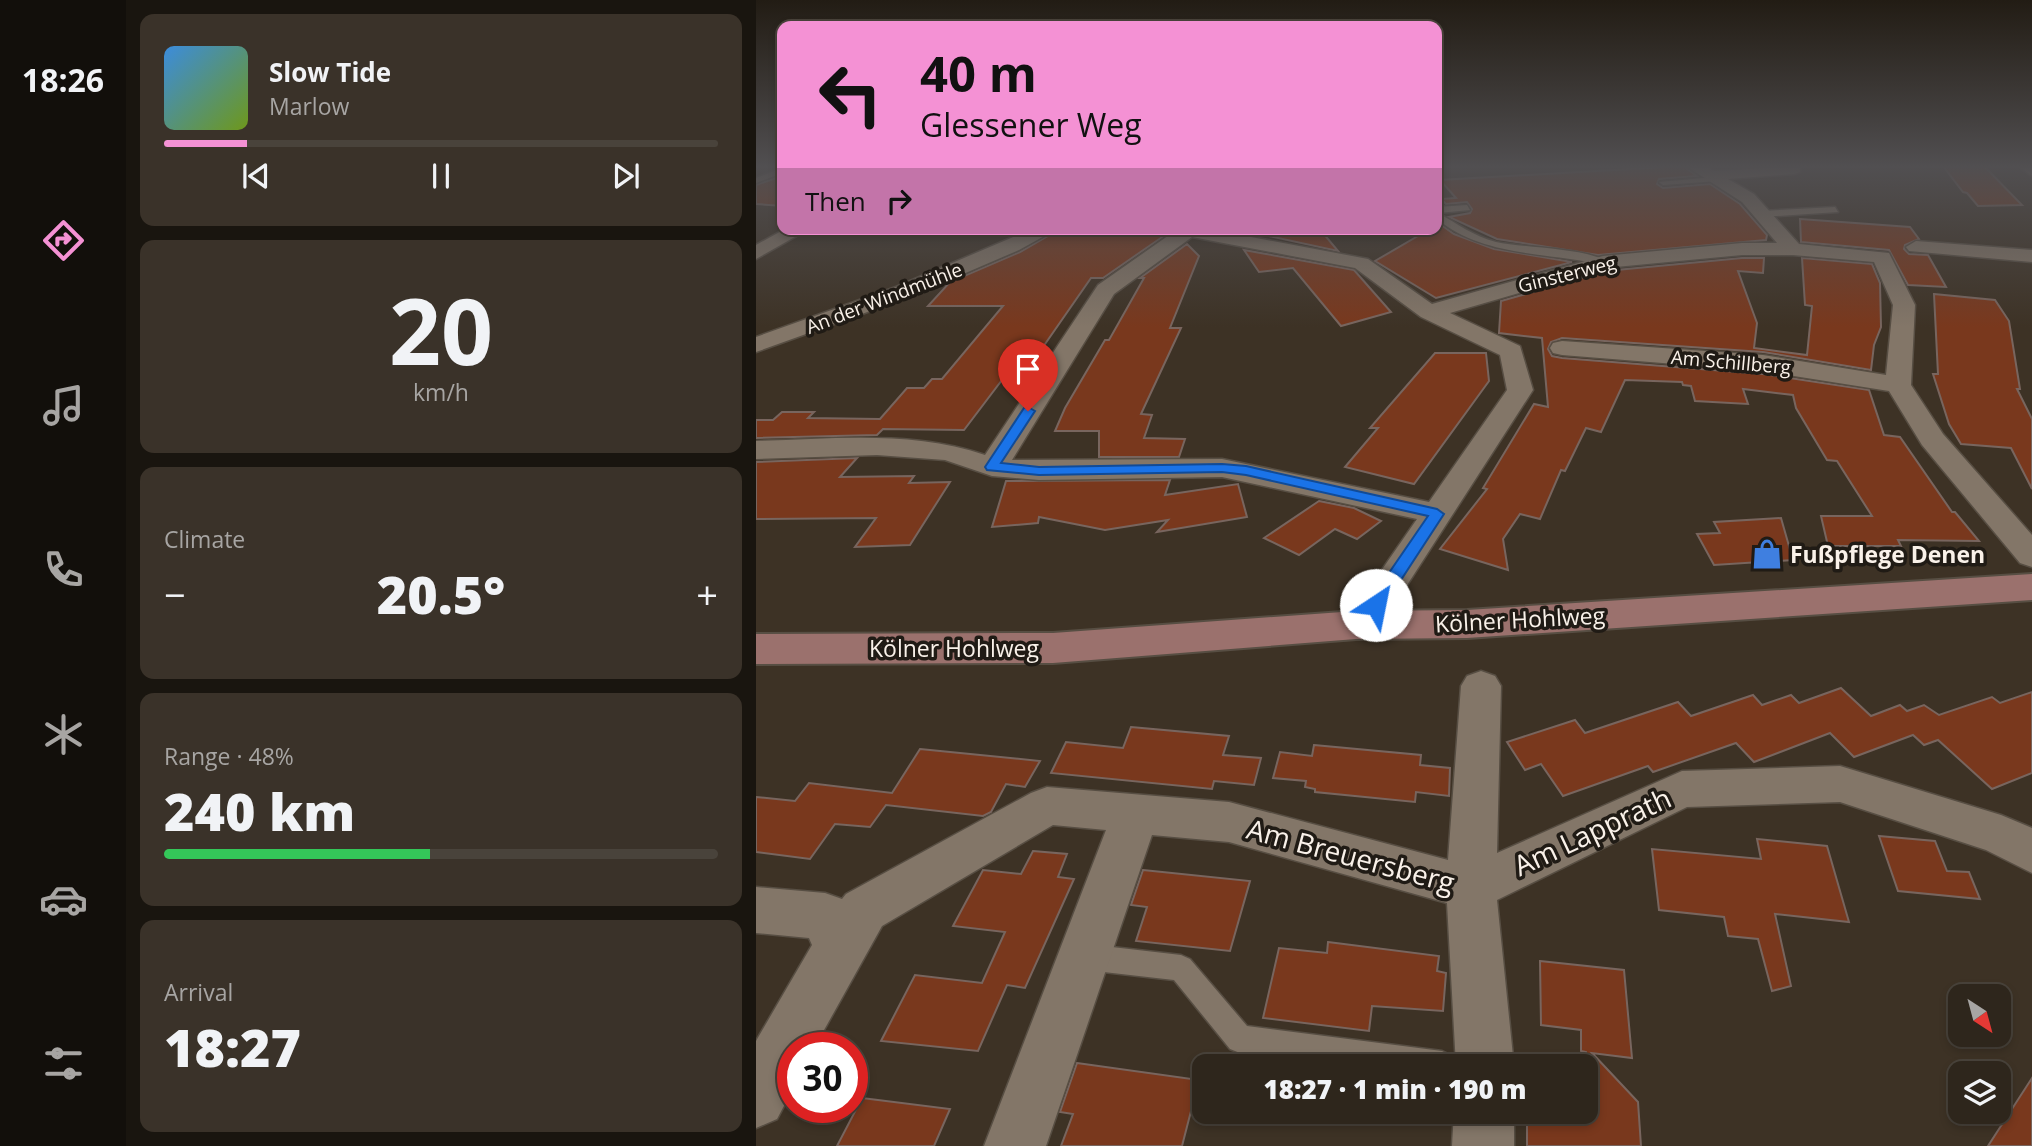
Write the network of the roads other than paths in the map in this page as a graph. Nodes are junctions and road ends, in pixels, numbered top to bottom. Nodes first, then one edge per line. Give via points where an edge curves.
1 (1443, 219) edge
2 (1768, 219) edge
3 (789, 235) edge
4 (1035, 235) edge
5 (1176, 235) edge
6 (1209, 235) edge
7 (1916, 247) dead end
8 (1800, 250) junction
9 (756, 253) edge
10 (2032, 256) edge
11 (1603, 262) junction
12 (1429, 312) junction
13 (756, 345) edge
14 (1562, 348) dead end
15 (1898, 385) junction
16 (756, 450) edge
17 (992, 467) junction
18 (1437, 514) junction
19 (2032, 556) edge
20 (2032, 587) edge
21 (1356, 625) junction
22 (756, 649) edge
23 (1481, 686) dead end
24 (1136, 814) junction
25 (2032, 852) edge
26 (1471, 888) junction
27 (756, 909) edge
28 (839, 948) junction
29 (1086, 957) junction
30 (1349, 1054) edge
31 (1484, 1054) edge
32 (756, 1098) edge
33 (1484, 1124) edge
34 (1015, 1146) edge
35 (1483, 1146) edge

1 - 11 lane via 1486,241
2 - 8 street
3 - 9 street
4 - 13 street, An der Windmühle via 873,304
5 - 17 street via 1105,290
6 - 12 street via 1361,263
7 - 10 street
8 - 11 street, Ginsterweg via 1742,249
8 - 15 street, Ginsterweg via 1882,257 1904,305
11 - 12 street, Ginsterweg
12 - 18 street via 1511,351 1520,390
14 - 15 street, Am Schillberg via 1763,363
15 - 19 street via 1932,439
16 - 17 street via 877,446 949,452
17 - 18 street via 1039,471 1222,468
18 - 21 street via 1376,605
20 - 21 main road, Kölner Hohlweg via 1467,624
21 - 22 main road, Kölner Hohlweg via 1053,648
23 - 26 street
24 - 26 street, Am Breuersberg via 1229,822
24 - 28 street, Am Breuersberg via 1047,806 864,910
24 - 29 street
25 - 26 street, Am Lapprath via 2001,835 1840,784 1682,789
26 - 31 street, Am Breuersberg
27 - 28 street via 825,916
28 - 32 street, Am Breuersberg
29 - 30 lane via 1181,968 1240,1040
29 - 34 street
33 - 35 street

